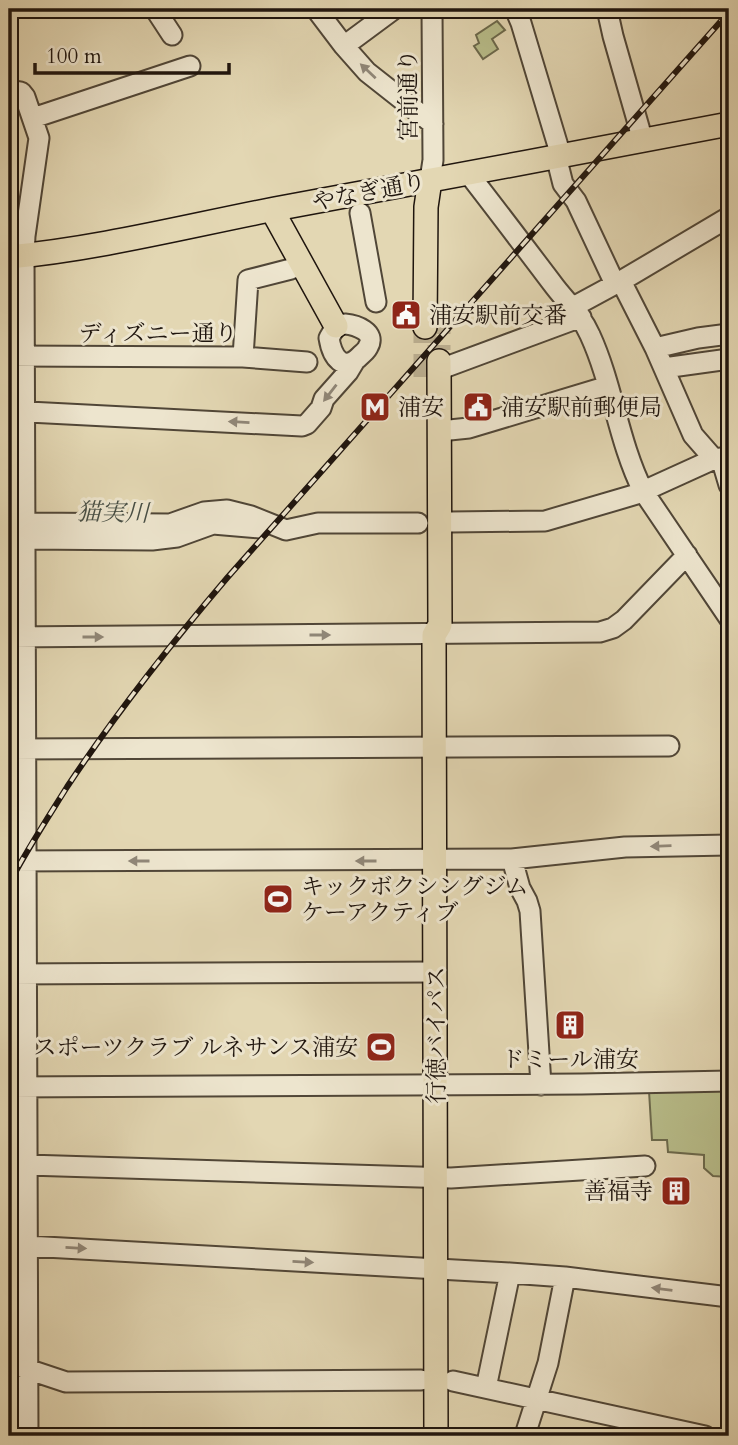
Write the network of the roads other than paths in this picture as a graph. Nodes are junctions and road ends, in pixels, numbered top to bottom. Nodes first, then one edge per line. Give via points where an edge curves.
1 (155, 9) edge
2 (316, 9) edge
3 (394, 9) edge
4 (432, 9) edge
5 (515, 9) edge
6 (607, 9) edge
7 (172, 35) dead end
8 (344, 46) junction
9 (190, 66) dead end
10 (9, 90) edge
11 (33, 118) junction
12 (433, 124) junction
13 (729, 124) edge
14 (643, 141) junction
15 (558, 156) junction
16 (468, 173) junction
17 (430, 180) junction
18 (272, 210) junction
19 (360, 213) dead end
20 (728, 221) edge
21 (16, 256) edge
22 (291, 269) dead end
23 (618, 282) junction
24 (376, 302) dead end
25 (577, 312) junction
26 (432, 319) tunnel mouth
27 (336, 326) junction
28 (729, 334) edge
29 (655, 348) junction
30 (17, 356) edge
31 (243, 357) junction
32 (729, 359) edge
33 (307, 362) dead end
34 (354, 362) junction
35 (664, 368) junction
36 (434, 369) junction
37 (608, 386) junction
38 (17, 411) edge
39 (440, 431) junction
40 (721, 458) edge
41 (729, 485) edge
42 (643, 491) junction
43 (450, 522) dead end
44 (418, 523) dead end
45 (25, 527) junction
46 (687, 555) junction
47 (729, 618) edge
48 (434, 635) junction
49 (17, 637) edge
50 (669, 746) dead end
51 (435, 748) junction
52 (17, 749) edge
53 (729, 845) edge
54 (512, 859) junction
55 (17, 861) edge
56 (435, 861) junction
57 (435, 972) junction
58 (17, 974) edge
59 (729, 1081) edge
60 (541, 1084) junction
61 (436, 1085) junction
62 (18, 1087) edge
63 (27, 1165) junction
64 (645, 1166) dead end
65 (436, 1177) junction
66 (18, 1243) edge
67 (436, 1269) junction
68 (510, 1273) junction
69 (565, 1277) junction
70 (729, 1297) edge
71 (9, 1363) edge
72 (28, 1371) junction
73 (421, 1380) dead end
74 (453, 1381) dead end
75 (486, 1388) junction
76 (536, 1399) junction
77 (525, 1435) edge
78 (28, 1436) edge
79 (436, 1436) edge
80 (705, 1436) edge

1 - 7 street
2 - 8 street
3 - 8 street
4 - 12 street, 宮前通り
5 - 15 street
6 - 14 street
12 -> 8 street via 367,72
9 - 11 street
10 - 11 street via 21,92
11 - 21 street via 39,138 25,236
12 - 17 street, 宮前通り
13 - 14 main road, やなぎ通り
14 - 15 main road, やなぎ通り
15 - 16 main road, やなぎ通り
15 - 23 street via 563,184
16 - 17 main road, やなぎ通り
16 - 25 street
17 - 18 main road, やなぎ通り
17 - 26 main road via 426,207
18 - 21 main road, やなぎ通り
18 - 27 main road
19 - 24 street
20 - 23 street
21 - 30 street
22 - 31 street via 248,280
23 - 25 street
23 - 29 street
25 - 36 street
25 - 37 street
27 - 34 street via 329,338 333,355 339,361
27 - 34 street via 356,325 369,336 369,346
28 - 29 street
29 - 35 street
30 - 31 street, ディズニー通り
30 - 38 street
31 - 33 street, ディズニー通り
32 - 35 street
34 -> 38 street via 302,426
35 - 40 street via 693,435
36 - 39 main road, 行徳バイパス
36 - 48 main road, 行徳バイパス via 427,625
37 - 39 street via 469,428
37 - 42 street
38 - 45 street
39 - 48 main road, 行徳バイパス via 440,625
40 - 41 street
40 - 42 street
42 - 43 street via 545,522
42 - 46 street
44 - 45 street via 318,523 286,530 214,524 152,540
45 - 49 street
46 - 47 street
46 - 48 street via 624,620 600,632
49 -> 48 street
48 - 51 main road, 行徳バイパス
49 - 52 street
50 - 51 street
51 - 52 street
51 - 56 main road, 行徳バイパス
52 - 55 street
53 -> 54 street via 625,847
54 - 56 street
54 - 60 street via 530,911
56 -> 55 street
55 - 58 street
56 - 57 main road, 行徳バイパス
57 - 58 street
57 - 61 main road, 行徳バイパス
58 - 62 street
59 - 60 street
60 - 61 street
61 - 62 street
61 - 65 main road, 行徳バイパス
62 - 63 street
63 - 65 street
63 - 66 street
64 - 65 street
65 - 67 main road, 行徳バイパス
66 -> 67 street
66 - 72 street
67 - 68 street
67 - 79 main road, 行徳バイパス
68 - 69 street
68 - 75 street
70 -> 69 street
69 - 76 street
71 - 72 street
72 - 73 street via 66,1382
72 - 78 street
74 - 75 street
75 - 76 street
76 - 77 street
76 - 80 street

